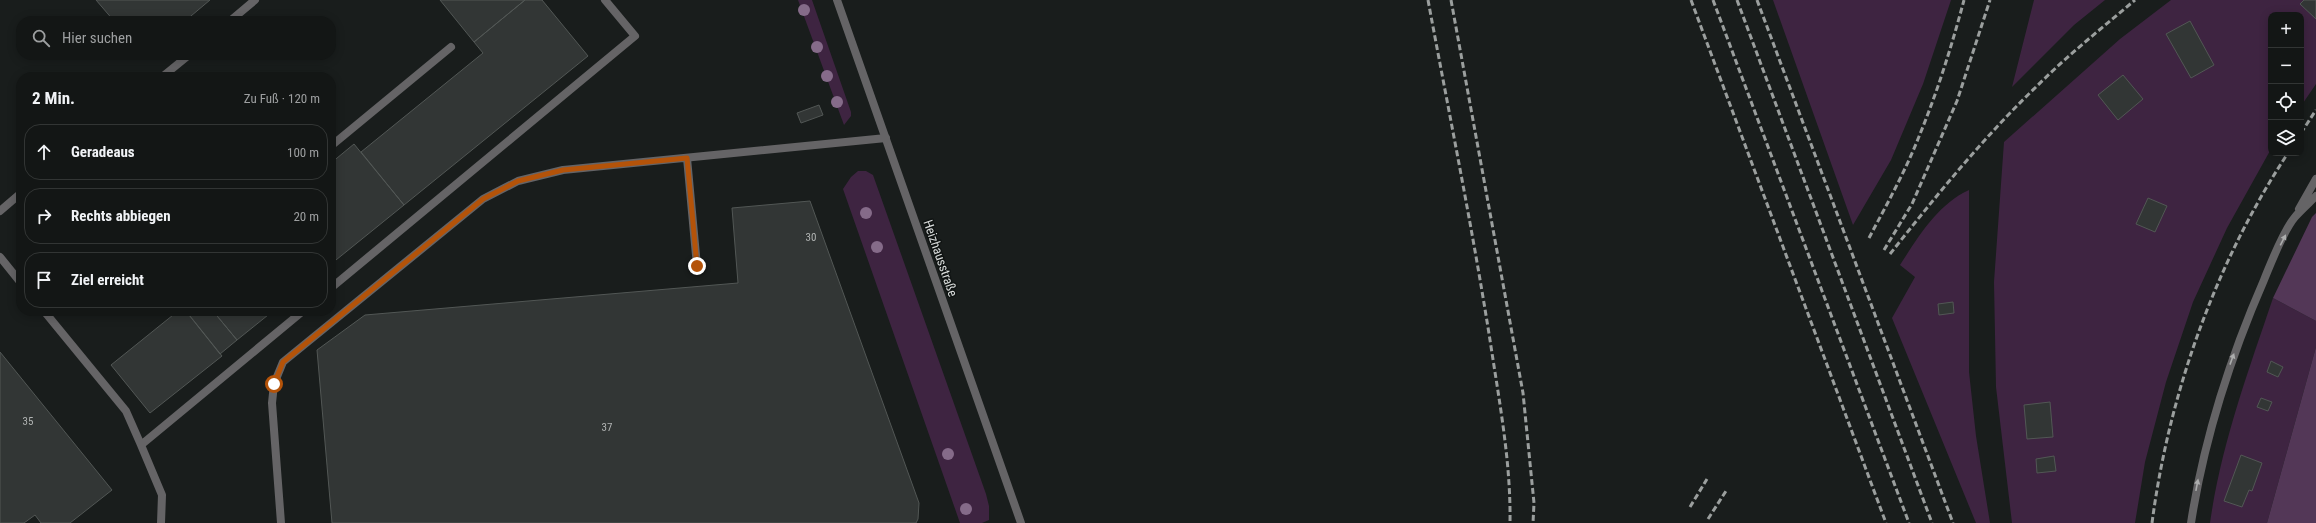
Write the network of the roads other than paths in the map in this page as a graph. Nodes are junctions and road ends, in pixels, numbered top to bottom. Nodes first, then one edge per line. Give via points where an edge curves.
1 (256, 0) edge
2 (605, 0) edge
3 (837, 0) edge
4 (236, 16) edge
5 (451, 47) dead end
6 (183, 60) edge
7 (168, 72) edge
8 (886, 138) junction
9 (336, 142) edge
10 (687, 158) junction
11 (2316, 179) edge
12 (2316, 196) edge
13 (16, 197) edge
14 (0, 211) edge
15 (2294, 218) junction
16 (0, 257) edge
17 (697, 266) dead end
18 (16, 277) edge
19 (336, 284) edge
20 (48, 316) edge
21 (297, 316) edge
22 (141, 445) junction
23 (161, 523) edge
24 (281, 523) edge
25 (1021, 523) edge
26 (2191, 523) edge

1 - 4 street
2 - 19 street via 635,36
3 - 8 street, Heizhausstraße
5 - 9 street
6 - 7 street
8 - 10 street
8 - 25 street, Heizhausstraße
10 - 17 street
10 - 24 street via 563,170 518,181 483,199 283,362 274,384 272,403
11 - 15 street
12 - 15 street
13 - 14 street
26 -> 15 street via 2197,484 2220,392 2271,262
16 - 18 street
20 - 22 street via 126,411
21 - 22 street
22 - 23 street via 162,495

